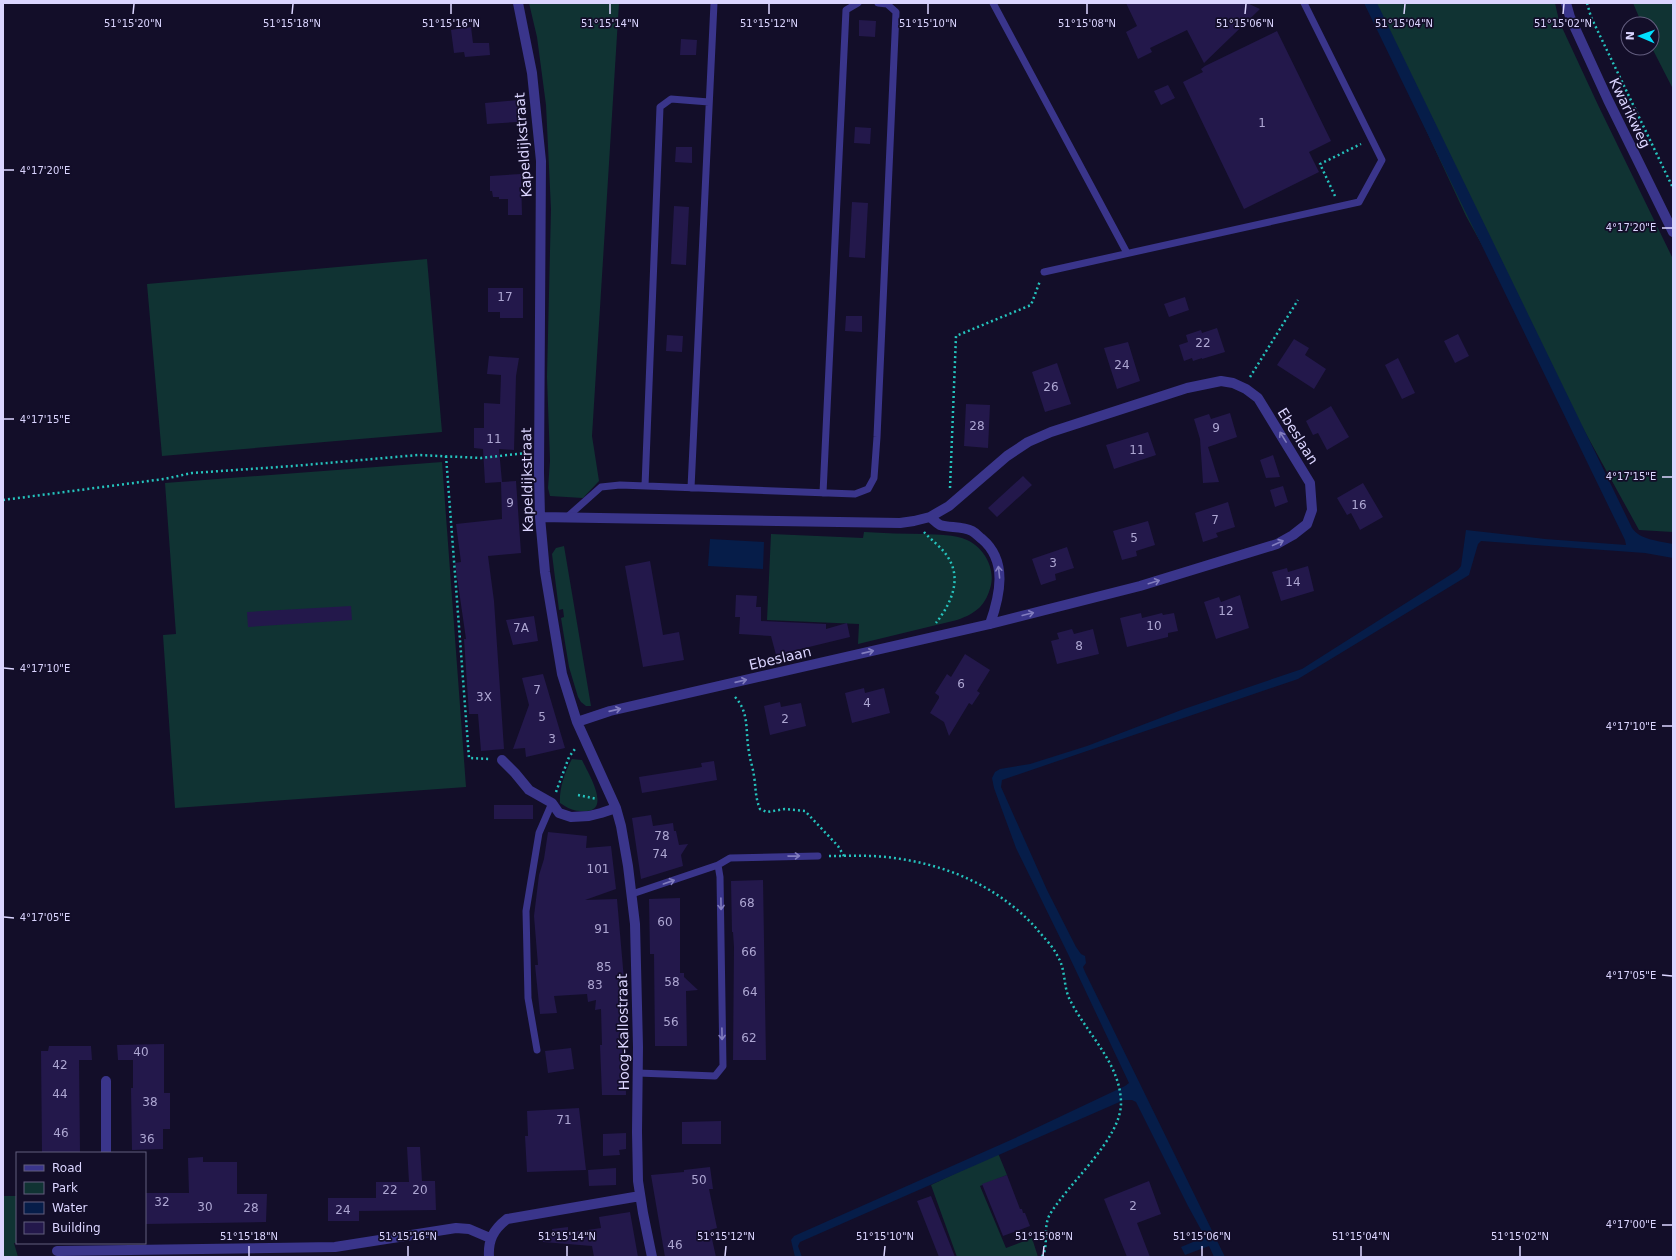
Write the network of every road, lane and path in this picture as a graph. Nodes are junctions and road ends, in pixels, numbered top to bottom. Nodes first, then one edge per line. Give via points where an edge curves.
1 (518, 3) edge
2 (714, 3) edge
3 (858, 3) edge
4 (878, 3) edge
5 (993, 3) edge
6 (1304, 3) edge
7 (1566, 3) edge
8 (1587, 3) edge
9 (846, 6) edge
10 (709, 102) junction
11 (1372, 139) junction
12 (1673, 188) edge
13 (1340, 206) junction
14 (1673, 232) edge
15 (1127, 253) junction
16 (1044, 272) joint
17 (1298, 300) dead end
18 (1244, 388) junction
19 (539, 452) junction
20 (446, 456) junction
21 (645, 486) junction
22 (691, 488) junction
23 (823, 493) junction
24 (3, 500) edge
25 (949, 506) junction
26 (540, 517) junction
27 (930, 517) junction
28 (566, 518) junction
29 (914, 522) junction
30 (990, 624) junction
31 (924, 639) junction
32 (728, 684) junction
33 (578, 722) junction
34 (584, 738) junction
35 (502, 760) joint
36 (578, 795) dead end
37 (610, 795) junction
38 (552, 803) junction
39 (616, 808) junction
40 (818, 856) joint
41 (844, 856) junction
42 (718, 865) junction
43 (632, 894) junction
44 (537, 1050) dead end
45 (638, 1073) junction
46 (106, 1081) dead end
47 (106, 1152) edge
48 (640, 1196) junction
49 (490, 1238) junction
50 (107, 1246) edge
51 (57, 1250) dead end
52 (489, 1257) edge
53 (652, 1257) edge
54 (1042, 1257) edge

1 - 19 street, Kapeldijkstraat via 532,72 541,161
2 - 10 lane
3 - 9 lane
4 - 23 lane via 887,4 896,12 874,478 868,489 855,494
5 - 15 lane
6 - 11 lane
7 - 14 street, Kwarikweg via 1602,86
8 - 12 path via 1591,18
9 - 23 lane
10 - 21 lane via 671,100 660,107
10 - 22 lane
11 - 13 lane via 1382,160 1359,202
11 - 13 path via 1320,164
13 - 15 lane
15 - 16 lane
16 - 25 path via 1031,305 956,336
17 - 18 path
18 - 25 street, Ebeslaan via 1232,382 1202,384 1051,432 1028,442 1007,456
30 -> 18 street, Ebeslaan via 1140,586 1269,547 1293,535 1306,524 1312,510 1310,483 1258,398
19 - 20 path via 481,458
19 - 26 street, Kapeldijkstraat
20 - 24 path via 418,455 192,473
20 - 35 path via 469,758
21 - 22 lane
21 - 28 lane via 601,487
22 - 23 lane
25 - 27 street, Ebeslaan
26 - 28 street, Ebeslaan
26 - 33 street, Kapeldijkstraat via 545,572 562,674
27 - 29 street, Ebeslaan
30 -> 27 street via 997,606 1000,586 998,560 988,544 973,532 939,524
28 - 29 street, Ebeslaan
29 - 31 path via 949,559 954,572 954,588 950,602
30 - 31 street, Ebeslaan
32 -> 31 street, Ebeslaan
33 -> 32 street, Ebeslaan via 596,715
32 - 41 path via 742,704 755,777 756,799 760,809 766,812 805,812 838,846
33 - 34 street, Kapeldijkstraat
34 - 37 street, Kapeldijkstraat
34 - 38 path via 569,757
35 - 38 street via 529,790
36 - 37 path via 599,799
37 - 39 street, Kapeldijkstraat
38 - 39 street via 559,813 571,817 601,814
38 - 44 lane via 539,833 526,911 528,998
39 - 43 street, Hoog-Kallostraat
40 - 41 path
42 -> 40 lane via 730,858
41 - 54 path via 884,856 923,862 967,877 998,895 1024,915 1059,957 1069,999 1109,1060 1119,1087 1121,1103 1119,1118 1109,1136 1048,1218 1046,1251
43 -> 42 lane
42 -> 45 lane via 723,1066 715,1076
43 - 45 street, Hoog-Kallostraat
45 - 48 street, Hoog-Kallostraat
46 - 47 street
48 - 49 street via 507,1219
48 - 53 street, Hoog-Kallostraat
49 - 50 street via 468,1229 456,1228 336,1248
49 - 52 street
50 - 51 street

